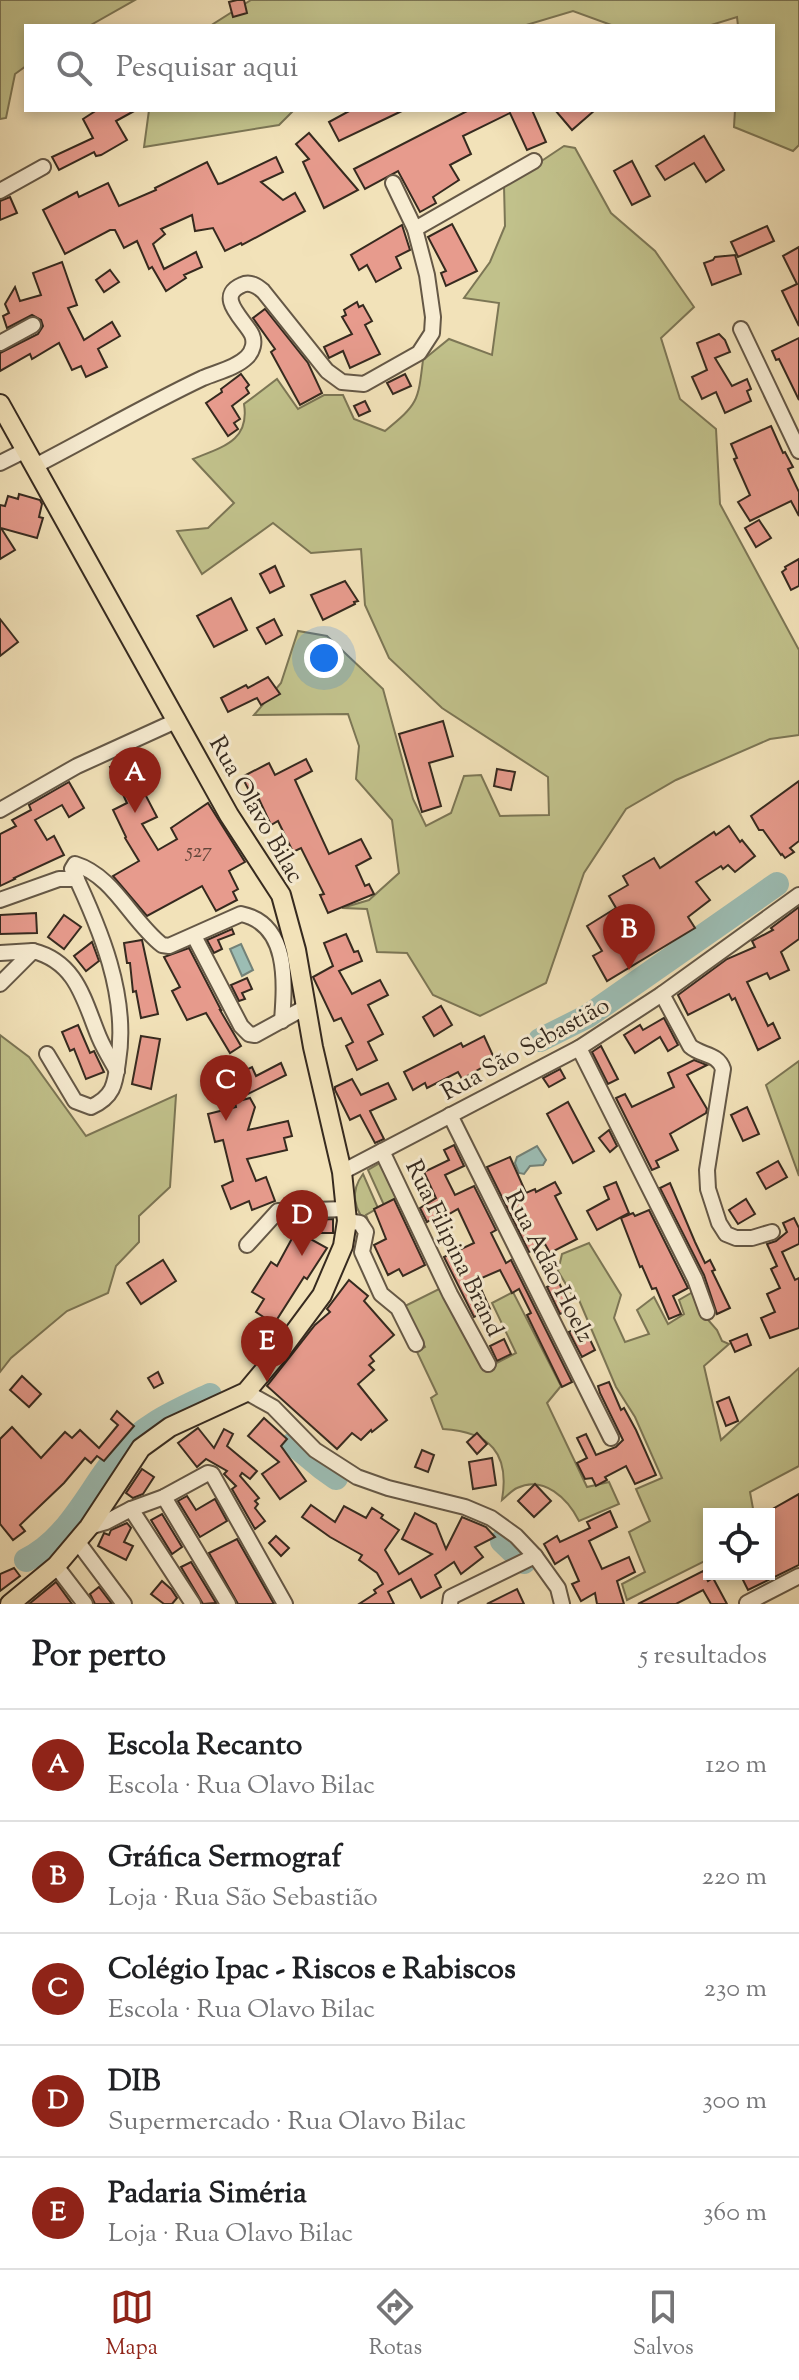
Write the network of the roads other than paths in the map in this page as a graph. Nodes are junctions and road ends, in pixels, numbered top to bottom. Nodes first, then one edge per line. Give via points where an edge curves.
1 (534, 161) dead end
2 (43, 167) dead end
3 (393, 183) dead end
4 (0, 191) edge
5 (415, 229) junction
6 (33, 325) dead end
7 (741, 329) dead end
8 (0, 343) edge
9 (0, 404) edge
10 (799, 451) edge
11 (30, 458) junction
12 (0, 463) edge
13 (178, 720) junction
14 (0, 810) edge
15 (77, 879) junction
16 (799, 895) edge
17 (0, 900) edge
18 (194, 936) junction
19 (33, 951) junction
20 (0, 953) edge
21 (0, 984) edge
22 (662, 994) junction
23 (306, 1007) junction
24 (282, 1021) junction
25 (579, 1048) junction
26 (47, 1054) dead end
27 (117, 1072) junction
28 (450, 1115) junction
29 (382, 1151) junction
30 (342, 1172) junction
31 (347, 1215) junction
32 (772, 1232) dead end
33 (247, 1245) dead end
34 (707, 1312) dead end
35 (416, 1344) dead end
36 (488, 1364) dead end
37 (246, 1392) junction
38 (611, 1438) dead end
39 (164, 1497) junction
40 (131, 1509) junction
41 (83, 1534) junction
42 (527, 1560) junction
43 (56, 1566) junction
44 (799, 1576) edge
45 (16, 1602) edge
46 (747, 1603) edge
47 (85, 1604) edge
48 (124, 1604) edge
49 (193, 1604) edge
50 (228, 1604) edge
51 (285, 1604) edge
52 (450, 1604) edge
53 (562, 1604) edge

1 - 5 street
2 - 4 street
3 - 5 street
5 - 11 street via 433,317 426,344 410,359 364,384 342,382 327,371 263,291 250,283 241,285 232,292 231,302 252,335 250,355 244,360
6 - 8 street
7 - 10 street
9 - 11 main road, Rua Olavo Bilac
11 - 12 street
11 - 13 main road, Rua Olavo Bilac
13 - 14 street via 77,766
13 - 23 main road, Rua Olavo Bilac via 229,815 277,886
15 - 17 street via 59,879
15 - 18 street via 75,864 101,879 162,945
15 - 27 street via 111,968 120,1021
16 - 22 street, Rua São Sebastião
18 - 24 street via 244,1031 255,1035
18 - 24 street via 241,914 262,921 278,945
19 - 20 street
19 - 21 street
19 - 27 street via 46,954 70,974
22 - 25 street, Rua São Sebastião
22 - 32 street via 690,1046 717,1058 723,1069 707,1170 719,1223 736,1238
23 - 24 street
23 - 30 main road, Rua Olavo Bilac
25 - 28 street, Rua São Sebastião
25 - 34 street
26 - 27 street via 75,1101 83,1105 106,1099
28 - 29 street, Rua São Sebastião
28 - 38 street, Rua Adão Hoelz
29 - 30 street, Rua São Sebastião
29 - 36 street, Rua Filipina Brand
30 - 31 main road, Rua Olavo Bilac
31 - 33 street via 278,1211
31 - 35 street via 366,1232 362,1252 368,1266
31 - 37 main road, Rua Olavo Bilac via 343,1246 322,1295
37 - 41 main road, Rua Olavo Bilac via 170,1427 141,1448
37 - 42 street via 283,1415 315,1450 370,1483 478,1511 505,1527
39 - 40 street
39 - 50 street
39 - 51 street via 208,1473 215,1476
40 - 41 street
40 - 49 street
41 - 43 main road, Rua Olavo Bilac
41 - 48 street
42 - 52 street via 451,1597
42 - 53 street via 558,1588
43 - 45 main road, Rua Olavo Bilac
43 - 47 street
44 - 46 street

